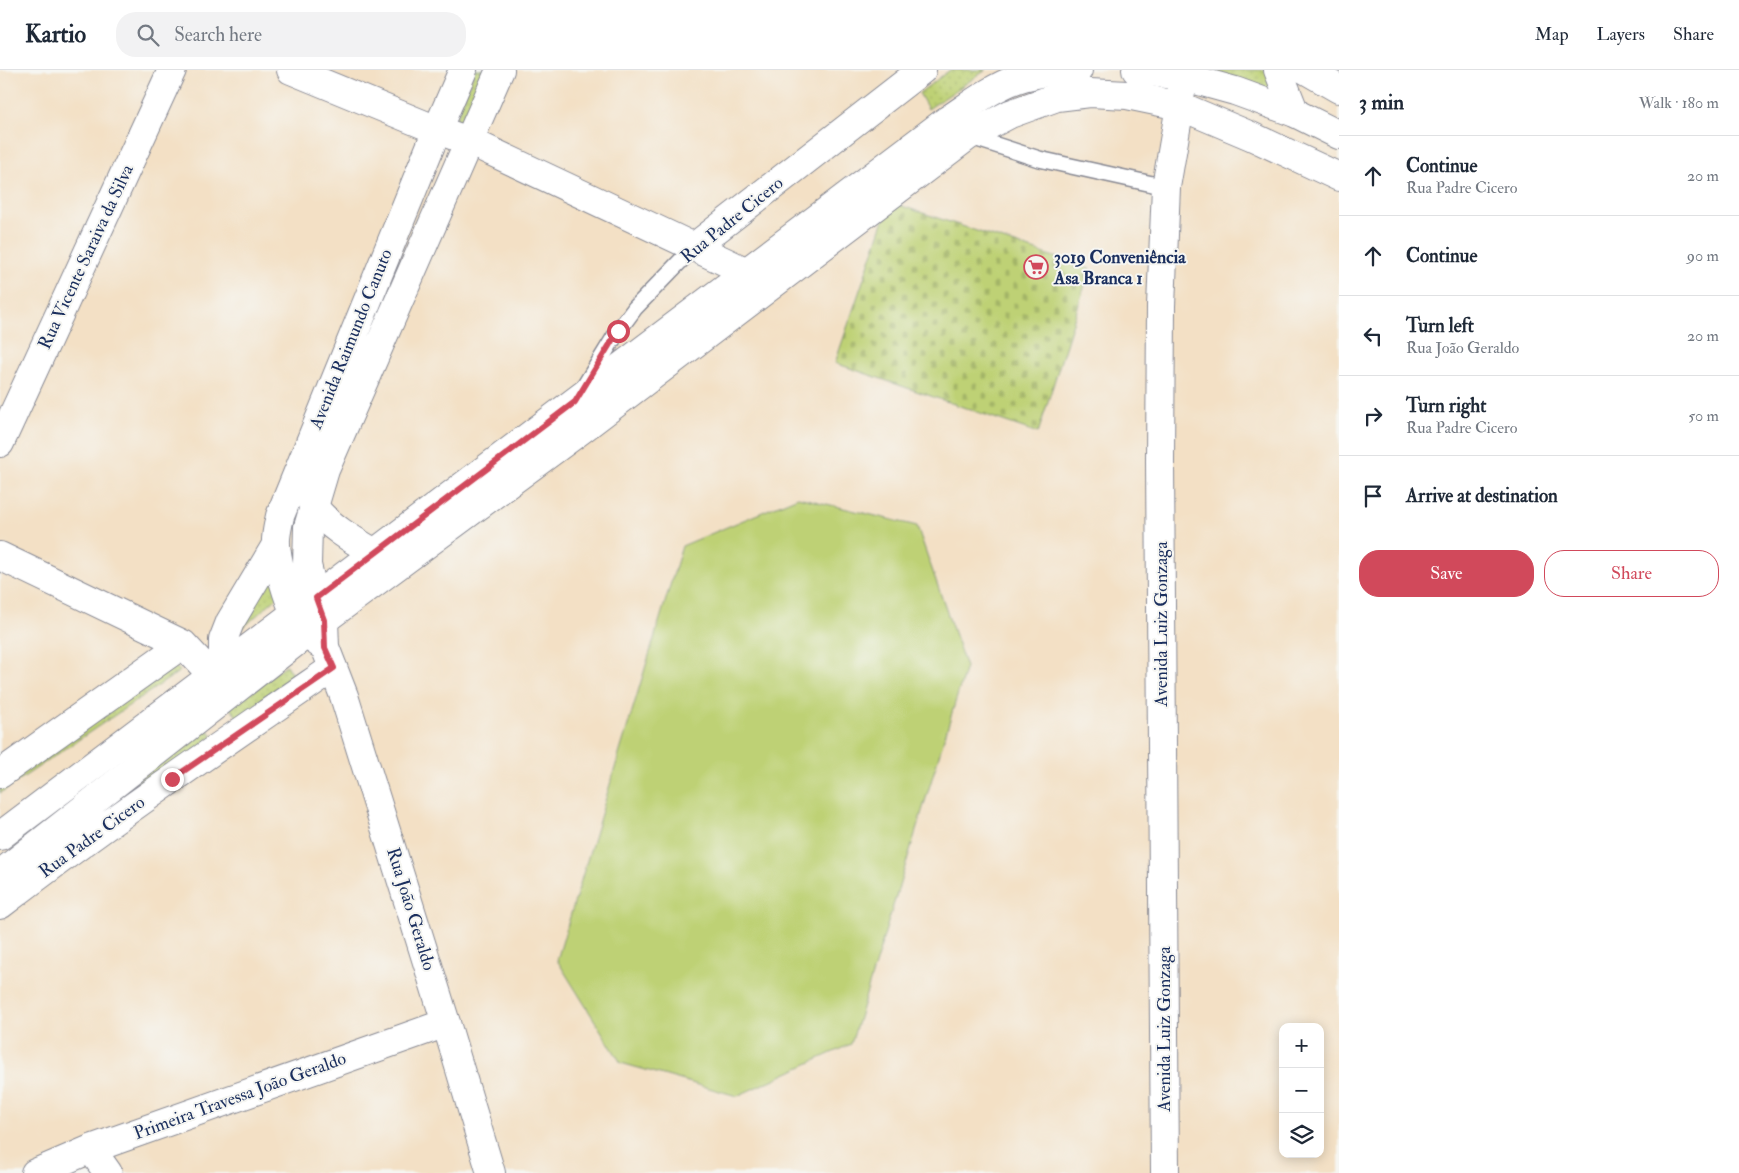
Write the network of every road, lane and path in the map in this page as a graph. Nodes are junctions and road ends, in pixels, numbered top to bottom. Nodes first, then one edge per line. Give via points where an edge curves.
1 (172, 70) edge
2 (291, 70) edge
3 (463, 70) edge
4 (500, 70) edge
5 (922, 70) edge
6 (1078, 70) edge
7 (1136, 70) edge
8 (1278, 70) edge
9 (1306, 70) edge
10 (1181, 76) junction
11 (1339, 89) edge
12 (1180, 106) junction
13 (1295, 113) junction
14 (957, 128) junction
15 (437, 130) junction
16 (1339, 135) edge
17 (469, 141) junction
18 (1339, 177) edge
19 (1166, 187) junction
20 (694, 247) junction
21 (747, 272) junction
22 (575, 402) junction
23 (0, 443) edge
24 (314, 465) junction
25 (313, 506) junction
26 (276, 545) junction
27 (375, 552) junction
28 (0, 556) edge
29 (316, 630) junction
30 (183, 644) junction
31 (217, 671) junction
32 (209, 708) junction
33 (232, 738) junction
34 (0, 774) edge
35 (0, 836) edge
36 (11, 876) edge
37 (0, 905) edge
38 (446, 1023) junction
39 (91, 1149) junction
40 (35, 1173) edge
41 (108, 1173) edge
42 (491, 1173) edge
43 (1165, 1173) edge

1 - 23 street, Rua Vicente Saraiva da Silva
2 - 15 street
3 - 15 street, Avenida Raimundo Canuto
4 - 17 street, Avenida Raimundo Canuto
5 - 20 street, Rua Padre Cicero
6 - 14 street via 1047,72 1017,79 988,93
7 - 10 street
8 - 13 street
9 - 11 street
10 - 12 street, Avenida Luiz Gonzaga
10 - 13 street
12 - 14 street via 1126,95 1090,93 1057,97
12 - 18 street
12 - 19 street, Avenida Luiz Gonzaga
13 - 16 street
14 - 19 lane via 1039,159
14 - 21 street
14 - 29 street via 589,424
15 - 17 street
15 - 24 street, Avenida Raimundo Canuto
17 - 20 street
17 - 24 street, Avenida Raimundo Canuto
19 - 43 street, Avenida Luiz Gonzaga via 1160,441
20 - 21 street
20 - 22 lane, Rua Padre Cicero via 635,308
21 - 22 street
22 - 27 street
24 - 25 street, Avenida Raimundo Canuto
24 - 26 street, Avenida Raimundo Canuto via 280,516
25 - 27 street via 325,521
25 - 29 street, Avenida Raimundo Canuto via 306,547
26 - 29 street, Avenida Raimundo Canuto via 279,564
26 - 31 street via 230,622
27 - 29 street
28 - 30 street
29 - 31 street
29 - 32 street
29 - 33 street, Rua Padre Cicero
29 - 38 street, Rua João Geraldo
30 - 31 street
30 - 34 street
31 - 35 street
32 - 33 street
32 - 36 street
33 - 36 street, Rua Padre Cicero via 156,790
36 - 37 street, Rua Padre Cicero
38 - 39 street, Primeira Travessa João Geraldo
38 - 42 street, Rua João Geraldo
39 - 40 street, Primeira Travessa João Geraldo
39 - 41 street

